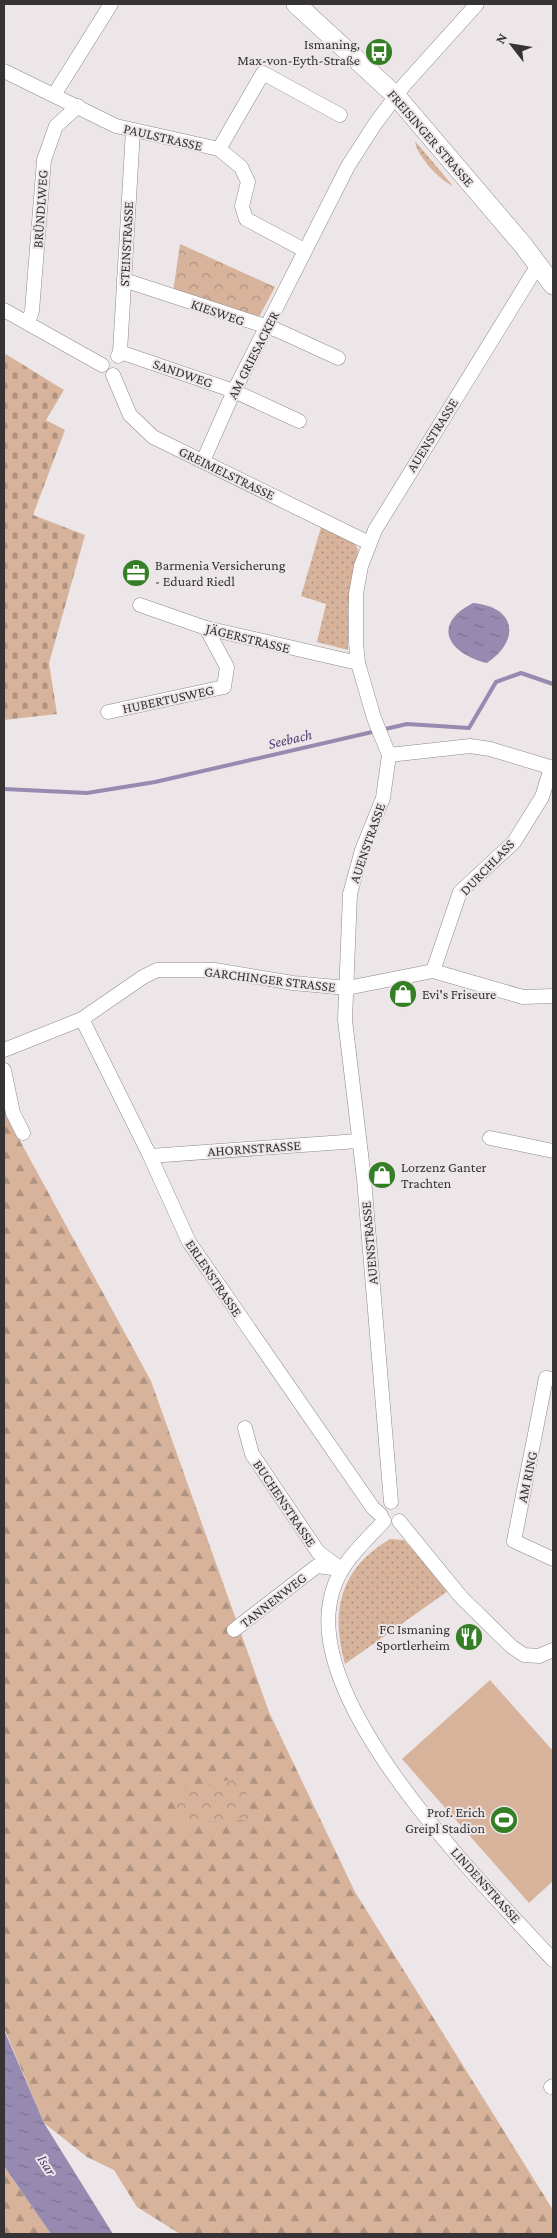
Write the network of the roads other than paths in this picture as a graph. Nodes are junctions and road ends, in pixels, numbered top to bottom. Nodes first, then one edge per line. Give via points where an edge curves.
1 (111, 4) edge
2 (296, 4) edge
3 (477, 4) edge
4 (4, 71) edge
5 (54, 95) junction
6 (396, 96) junction
7 (78, 106) junction
8 (340, 115) dead end
9 (133, 130) junction
10 (219, 150) junction
11 (304, 250) junction
12 (538, 265) junction
13 (124, 280) junction
14 (553, 285) edge
15 (4, 310) edge
16 (28, 324) junction
17 (267, 328) junction
18 (119, 354) junction
19 (338, 358) dead end
20 (102, 365) junction
21 (113, 375) junction
22 (234, 391) junction
23 (300, 421) dead end
24 (203, 461) junction
25 (368, 543) junction
26 (140, 605) dead end
27 (206, 628) junction
28 (358, 663) junction
29 (108, 712) dead end
30 (389, 755) junction
31 (552, 768) edge
32 (433, 971) junction
33 (347, 988) junction
34 (553, 996) edge
35 (82, 1019) junction
36 (4, 1050) edge
37 (4, 1070) edge
38 (23, 1133) dead end
39 (490, 1138) dead end
40 (358, 1141) junction
41 (553, 1151) edge
42 (150, 1156) junction
43 (553, 1379) edge
44 (245, 1428) dead end
45 (391, 1502) junction
46 (382, 1518) junction
47 (399, 1521) junction
48 (553, 1558) edge
49 (341, 1569) junction
50 (234, 1630) dead end
51 (553, 1650) edge
52 (553, 1960) edge

1 - 5 street
2 - 6 main road, FREISINGER STRASSE
3 - 6 street, AM GRIESACKER
4 - 5 street, PAULSTRASSE
5 - 7 street, PAULSTRASSE
6 - 11 street, AM GRIESACKER via 348,166
6 - 12 main road, FREISINGER STRASSE
7 - 9 street, PAULSTRASSE via 116,126
7 - 16 street, BRÜNDLWEG via 56,126 44,160 32,311
8 - 10 street, PAULSTRASSE via 263,73
9 - 10 street, PAULSTRASSE
9 - 13 street, STEINSTRASSE
10 - 11 street via 241,167 248,182 242,206 246,219
11 - 17 street, AM GRIESACKER
12 - 14 main road, FREISINGER STRASSE
12 - 25 street, AUENSTRASSE via 415,461
13 - 17 street, KIESWEG
13 - 18 street, STEINSTRASSE
15 - 16 street
16 - 20 street
17 - 19 street, KIESWEG
17 - 22 street, AM GRIESACKER
18 - 20 street via 108,355
18 - 21 street via 121,366
18 - 22 street, SANDWEG
20 - 21 street via 107,374
21 - 24 street, GREIMELSTRASSE via 130,415 141,426 154,437
22 - 23 street, SANDWEG
22 - 24 street, AM GRIESACKER
24 - 25 street, GREIMELSTRASSE
25 - 28 street, AUENSTRASSE via 356,594
26 - 27 street, JÄGERSTRASSE
27 - 28 street, JÄGERSTRASSE
27 - 29 street, HUBERTUSWEG via 227,668 224,687
28 - 30 street, AUENSTRASSE
30 - 31 street via 470,746
30 - 33 street, AUENSTRASSE via 383,798 362,850 350,894
31 - 32 street, DURCHLASS via 542,797 514,842 460,892
32 - 33 street, GARCHINGER STRASSE
32 - 34 street via 523,997
33 - 35 street, GARCHINGER STRASSE via 215,970 157,970
33 - 40 street, AUENSTRASSE via 345,1020
35 - 36 street, GARCHINGER STRASSE
35 - 42 street, ERLENSTRASSE
37 - 38 street via 13,1113
39 - 41 street
40 - 42 street, AHORNSTRASSE
40 - 45 street, AUENSTRASSE
42 - 46 street, ERLENSTRASSE via 189,1242
43 - 48 street, AM RING via 546,1378 514,1541
44 - 49 street, BUCHENSTRASSE via 252,1454 318,1552
45 - 46 street via 384,1505
45 - 47 street via 398,1504 402,1511
46 - 47 street via 393,1524
46 - 49 street, LINDENSTRASSE
47 - 51 street via 461,1597 512,1647 524,1655 539,1656
49 - 50 street, TANNENWEG via 317,1566
49 - 52 street, LINDENSTRASSE via 330,1601 328,1621 333,1654 346,1690 370,1738 421,1812

